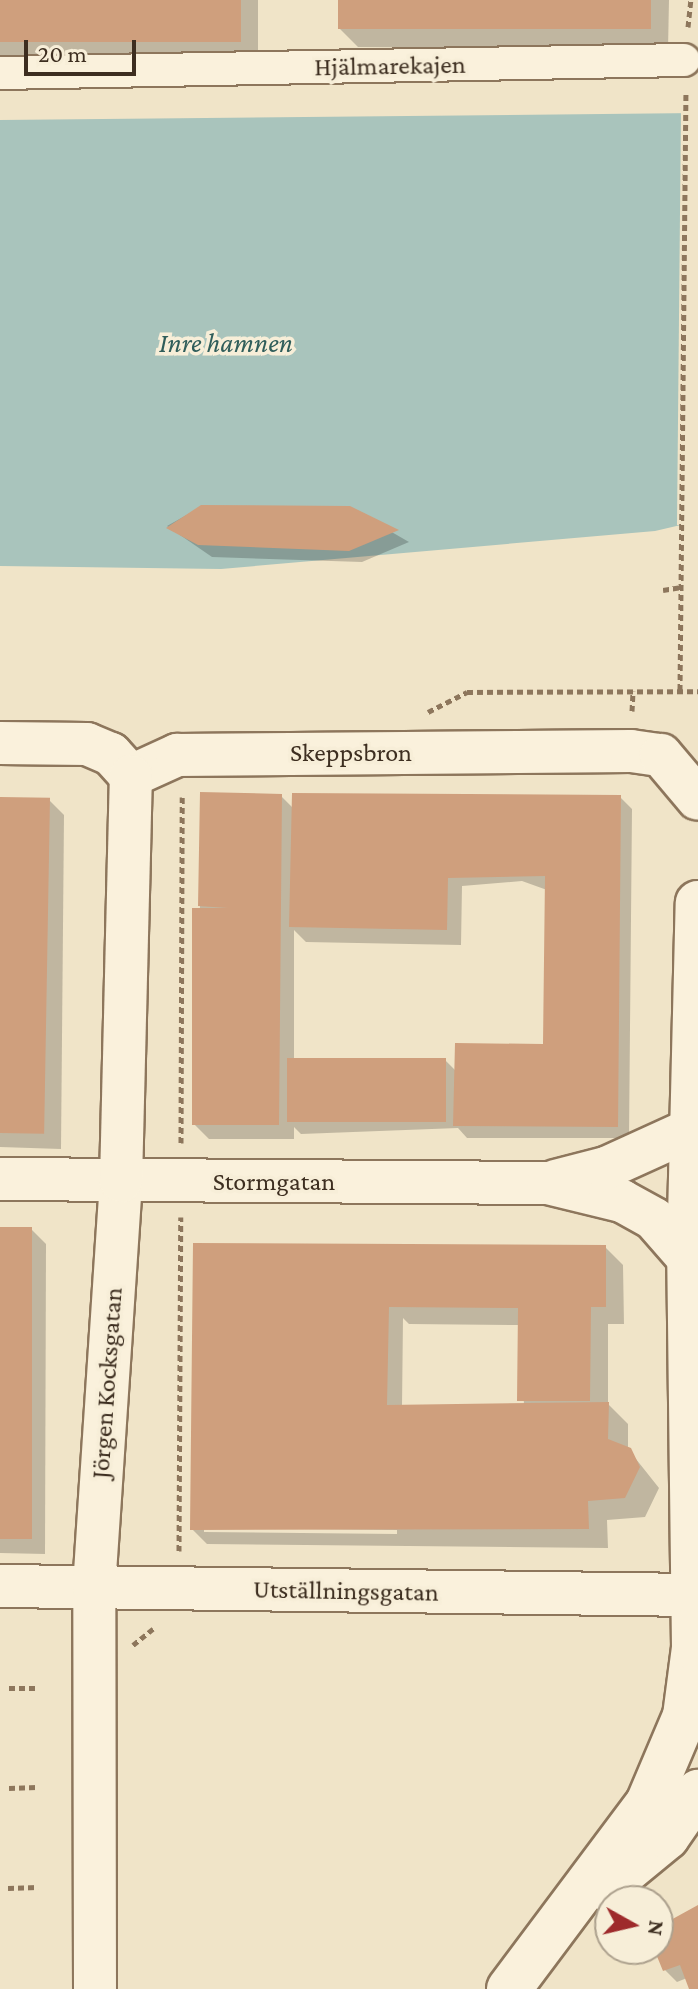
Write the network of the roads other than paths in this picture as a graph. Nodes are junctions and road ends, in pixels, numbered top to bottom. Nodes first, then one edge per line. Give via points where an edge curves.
1 (684, 60) dead end
2 (0, 73) edge
3 (0, 743) edge
4 (131, 776) junction
5 (698, 799) edge
6 (698, 903) edge
7 (692, 1129) junction
8 (0, 1179) edge
9 (121, 1181) junction
10 (548, 1183) junction
11 (689, 1259) junction
12 (0, 1586) edge
13 (94, 1588) junction
14 (695, 1595) edge
15 (698, 1792) edge
16 (565, 1918) junction
17 (95, 1989) edge
18 (509, 1989) edge

1 - 2 street, Hjälmarekajen
3 - 4 street via 87,744 111,754
4 - 5 street, Skeppsbron via 177,755 631,751 661,755
4 - 9 street, Jörgen Kocksgatan
6 - 7 street
7 - 10 street, Stormgatan via 606,1168
7 - 11 street
8 - 9 street, Stormgatan
9 - 10 street, Stormgatan
9 - 13 street, Jörgen Kocksgatan
10 - 11 street, Stormgatan via 622,1201 654,1219
11 - 14 street
12 - 13 street, Utställningsgatan
13 - 14 street, Utställningsgatan
13 - 17 street, Jörgen Kocksgatan
14 - 16 street via 690,1680 667,1771
15 - 16 street via 667,1837
16 - 18 street

